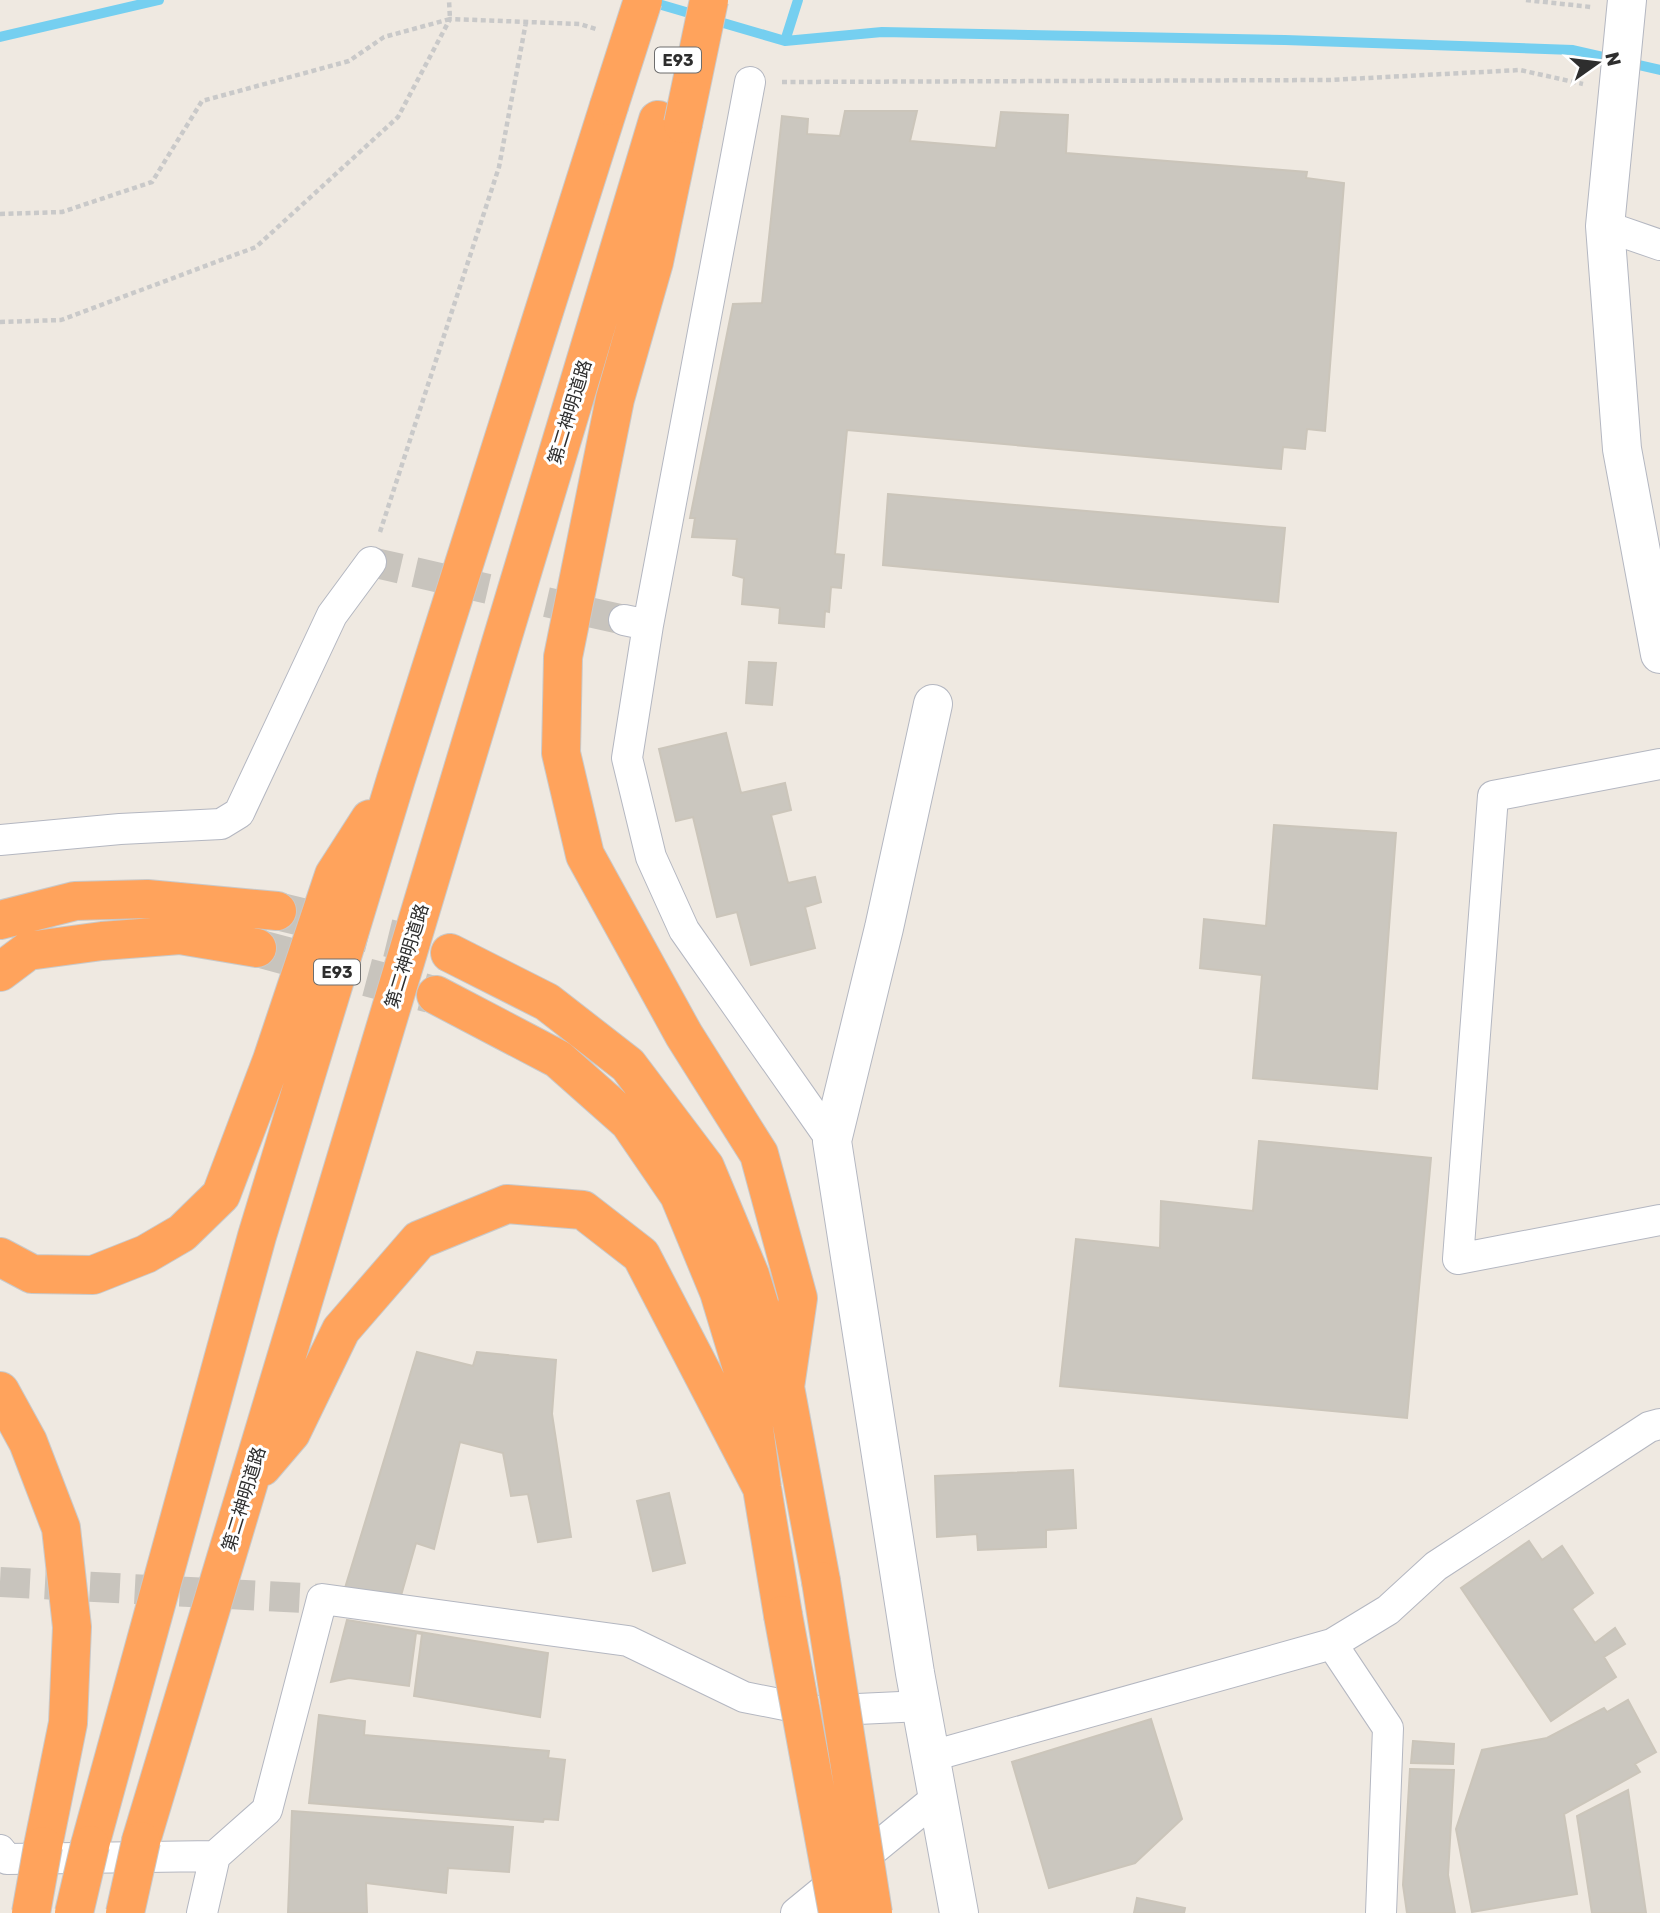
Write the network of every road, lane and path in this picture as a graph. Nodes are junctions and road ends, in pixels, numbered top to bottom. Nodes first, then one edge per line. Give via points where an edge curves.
1 (449, 0) edge
2 (643, 0) edge
3 (697, 0) edge
4 (709, 0) edge
5 (1526, 0) edge
6 (1626, 5) edge
7 (526, 22) dead end
8 (750, 82) dead end
9 (671, 122) junction
10 (0, 214) edge
11 (1605, 226) junction
12 (1660, 245) edge
13 (371, 562) joint
14 (1660, 654) edge
15 (933, 704) dead end
16 (1660, 764) edge
17 (396, 779) junction
18 (0, 840) edge
19 (276, 911) tunnel mouth
20 (0, 920) edge
21 (257, 948) tunnel mouth
22 (450, 953) tunnel mouth
23 (0, 972) edge
24 (436, 995) tunnel mouth
25 (832, 1141) junction
26 (1660, 1220) edge
27 (0, 1257) edge
28 (785, 1387) junction
29 (0, 1391) edge
30 (1660, 1424) edge
31 (250, 1481) junction
32 (762, 1488) junction
33 (1332, 1644) junction
34 (922, 1706) junction
35 (932, 1756) junction
36 (939, 1796) junction
37 (857, 1808) junction
38 (0, 1850) edge
39 (215, 1856) junction
40 (830, 1863) junction
41 (31, 1913) edge
42 (74, 1913) edge
43 (125, 1913) edge
44 (202, 1913) edge
45 (796, 1913) edge
46 (824, 1913) edge
47 (838, 1913) edge
48 (873, 1913) edge
49 (892, 1913) edge
50 (959, 1913) edge
51 (1381, 1913) edge

1 - 10 path via 450,19 384,37 349,61 202,101 152,182 62,212
2 - 17 highway, E93, bridge
3 - 9 highway, 第二神明道路 / E93
4 - 9 highway, bridge
5 - 6 path
6 - 11 street
7 - 13 path via 499,167
8 - 25 street via 636,622 627,758 652,857 684,930
9 - 28 highway via 654,262 615,399 563,657 561,753 585,855 684,1035 759,1154 798,1298
9 - 31 highway, 第二神明道路 / E93
11 - 12 street
11 - 14 street via 1622,449
13 - 18 street via 332,615 239,813 221,824
15 - 25 street
16 - 26 street via 1493,796 1458,1259
17 - 27 highway via 334,875 221,1195 182,1233 146,1254 93,1275 32,1274
17 - 42 highway, E93, bridge via 257,1236
19 - 20 highway via 147,899 75,901
21 - 23 highway via 180,935 102,941 28,951
22 - 28 highway via 547,1002 628,1065 705,1167 750,1275
24 - 32 highway via 558,1059 629,1122 679,1195 719,1292 749,1391
25 - 34 street
28 - 37 highway, bridge
29 - 41 highway, bridge via 28,1442 61,1528 72,1627 68,1723
30 - 33 street via 1436,1566 1388,1610
31 - 32 highway via 291,1433 341,1330 419,1240 507,1203 583,1210 641,1255
31 - 43 highway, 第二神明道路 / E93, bridge via 141,1842
32 - 40 highway, bridge
33 - 35 street
33 - 51 street via 1388,1728
34 - 35 street
34 - 39 street via 815,1711 744,1697 628,1641 322,1600 267,1810
35 - 36 street
36 - 45 street
36 - 50 street
37 - 48 highway, bridge
37 - 49 highway, bridge
38 - 39 street via 6,1859
39 - 44 street
40 - 46 highway, bridge
40 - 47 highway, bridge

